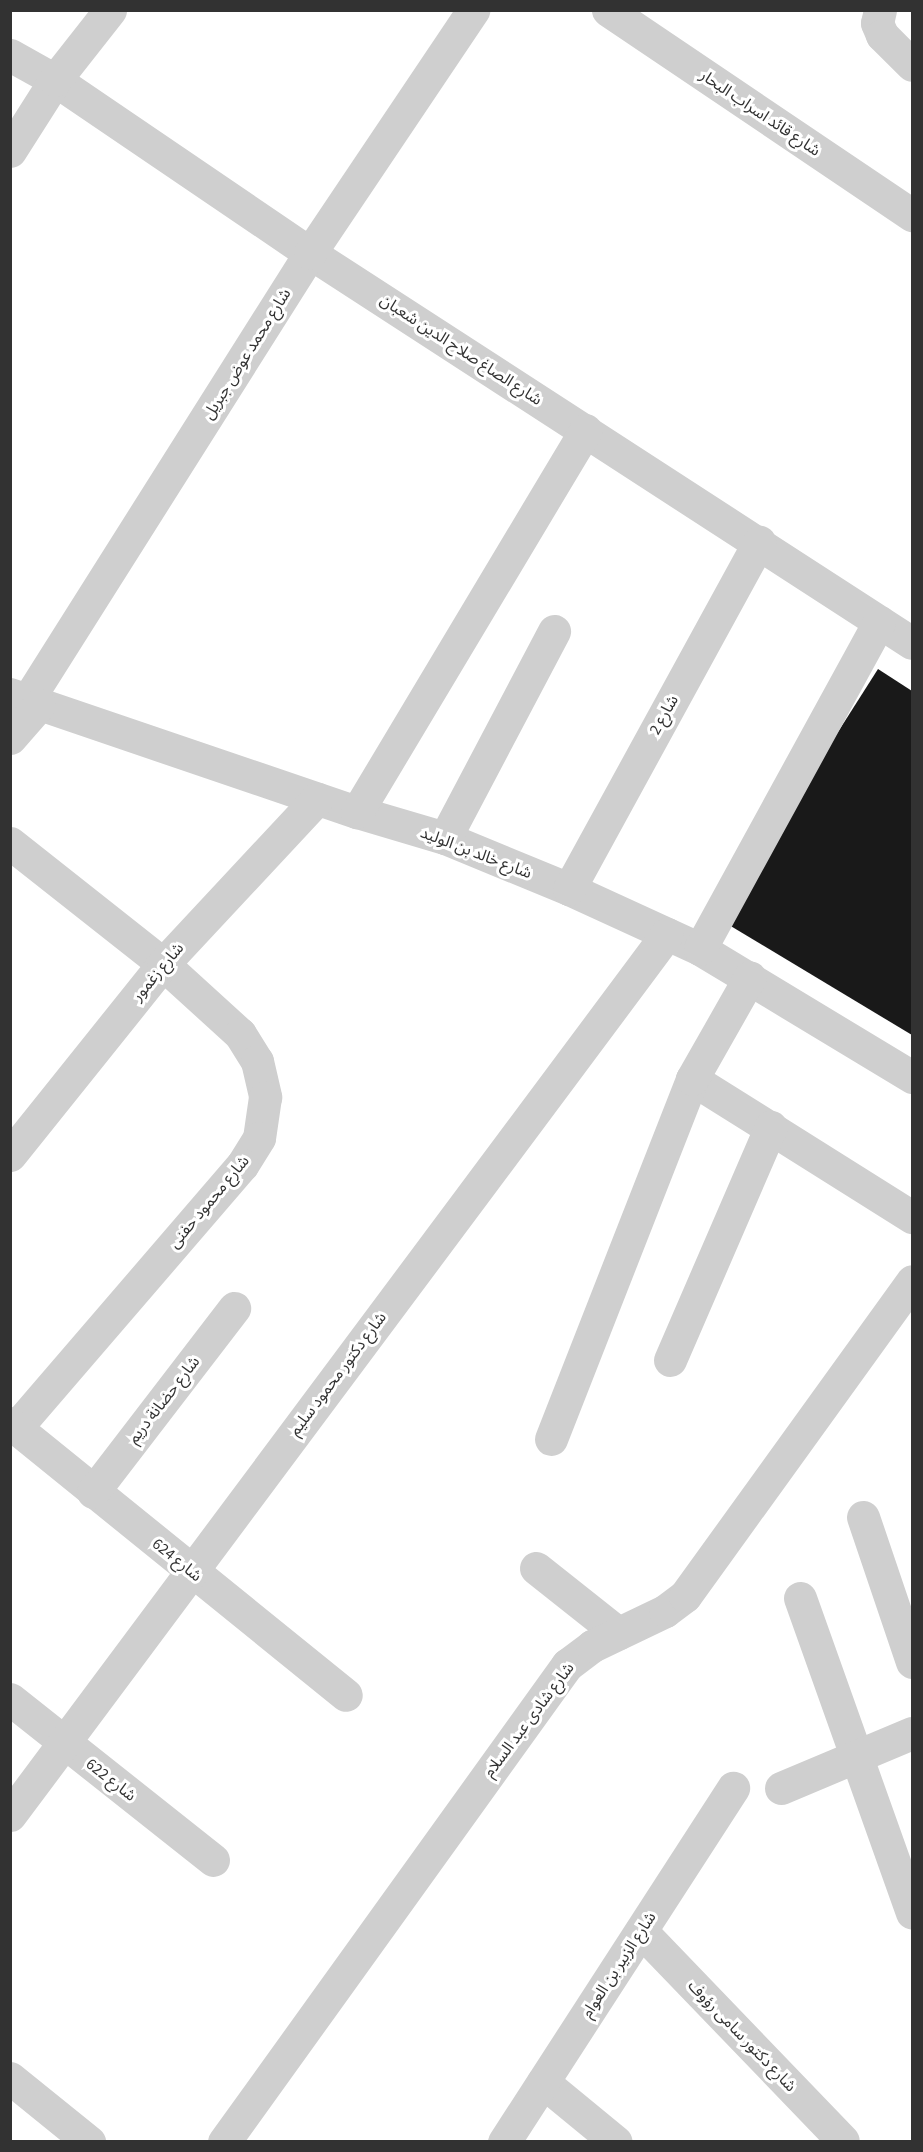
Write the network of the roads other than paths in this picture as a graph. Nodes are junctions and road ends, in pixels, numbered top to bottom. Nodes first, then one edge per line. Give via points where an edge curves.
1 (110, 10) edge
2 (473, 10) edge
3 (608, 10) edge
4 (880, 10) edge
5 (10, 55) edge
6 (912, 65) edge
7 (55, 80) junction
8 (10, 152) edge
9 (912, 215) edge
10 (310, 253) junction
11 (586, 430) junction
12 (759, 542) junction
13 (879, 622) junction
14 (554, 631) dead end
15 (912, 643) edge
16 (26, 700) edge
17 (10, 738) edge
18 (317, 799) junction
19 (357, 812) junction
20 (445, 838) junction
21 (10, 843) edge
22 (569, 889) junction
23 (667, 934) junction
24 (700, 949) junction
25 (163, 964) junction
26 (750, 977) junction
27 (912, 1077) edge
28 (692, 1079) junction
29 (771, 1127) junction
30 (10, 1155) edge
31 (912, 1217) edge
32 (912, 1281) edge
33 (234, 1308) dead end
34 (670, 1360) dead end
35 (14, 1426) edge
36 (551, 1439) dead end
37 (93, 1492) junction
38 (863, 1516) dead end
39 (536, 1568) dead end
40 (190, 1571) junction
41 (800, 1598) dead end
42 (618, 1633) junction
43 (912, 1662) edge
44 (346, 1695) dead end
45 (10, 1699) edge
46 (912, 1733) edge
47 (64, 1743) junction
48 (856, 1756) junction
49 (733, 1788) dead end
50 (781, 1788) dead end
51 (10, 1815) edge
52 (213, 1860) dead end
53 (912, 1913) edge
54 (641, 1931) junction
55 (10, 2078) edge
56 (543, 2082) junction
57 (89, 2142) edge
58 (224, 2142) edge
59 (504, 2142) edge
60 (616, 2142) edge
61 (843, 2142) edge

1 - 7 street
2 - 10 street, شارع محمد عوض جبريل
3 - 9 street, شارع قائد اسراب البحار
4 - 6 street via 877,23 882,35
5 - 7 street, شارع الصاغ صلاح الدين شعبان
7 - 8 street
7 - 10 street, شارع الصاغ صلاح الدين شعبان
10 - 11 street, شارع الصاغ صلاح الدين شعبان
10 - 16 street, شارع محمد عوض جبريل
11 - 12 street, شارع الصاغ صلاح الدين شعبان
11 - 19 street
12 - 13 street, شارع الصاغ صلاح الدين شعبان
12 - 22 street, شارع 2
13 - 15 street, شارع الصاغ صلاح الدين شعبان
13 - 24 street
14 - 20 street
16 - 17 street, شارع محمد عوض جبريل
16 - 18 street, شارع خالد بن الوليد
18 - 19 street, شارع خالد بن الوليد
18 - 25 street, شارع زغمور
19 - 20 street, شارع خالد بن الوليد
20 - 22 street, شارع خالد بن الوليد
21 - 25 street, شارع محمود حفنى
22 - 23 street, شارع خالد بن الوليد
23 - 24 street, شارع خالد بن الوليد
23 - 40 street, شارع دكتور محمود سليم
24 - 26 street, شارع خالد بن الوليد
25 - 30 street, شارع زغمور
25 - 35 street, شارع محمود حفنى via 240,1034 257,1061 265,1097 259,1138 242,1165
26 - 27 street, شارع خالد بن الوليد
26 - 28 street
28 - 29 street
28 - 36 street
29 - 31 street
29 - 34 street
32 - 42 street, شارع شادى عبد السلام via 685,1596 665,1611
33 - 37 street, شارع حضانة دريم
35 - 37 street, شارع 624
37 - 40 street, شارع 624
38 - 43 street
39 - 42 street
40 - 44 street, شارع 624
40 - 47 street, شارع دكتور محمود سليم
41 - 48 street
42 - 58 street, شارع شادى عبد السلام via 567,1665
45 - 47 street, شارع 622
46 - 48 street
47 - 51 street, شارع دكتور محمود سليم
47 - 52 street, شارع 622
48 - 50 street
48 - 53 street
49 - 54 street, شارع الزبير بن العوام
54 - 56 street, شارع الزبير بن العوام
54 - 61 street, شارع دكتور سامى رؤوف
55 - 57 street
56 - 59 street, شارع الزبير بن العوام
56 - 60 street

